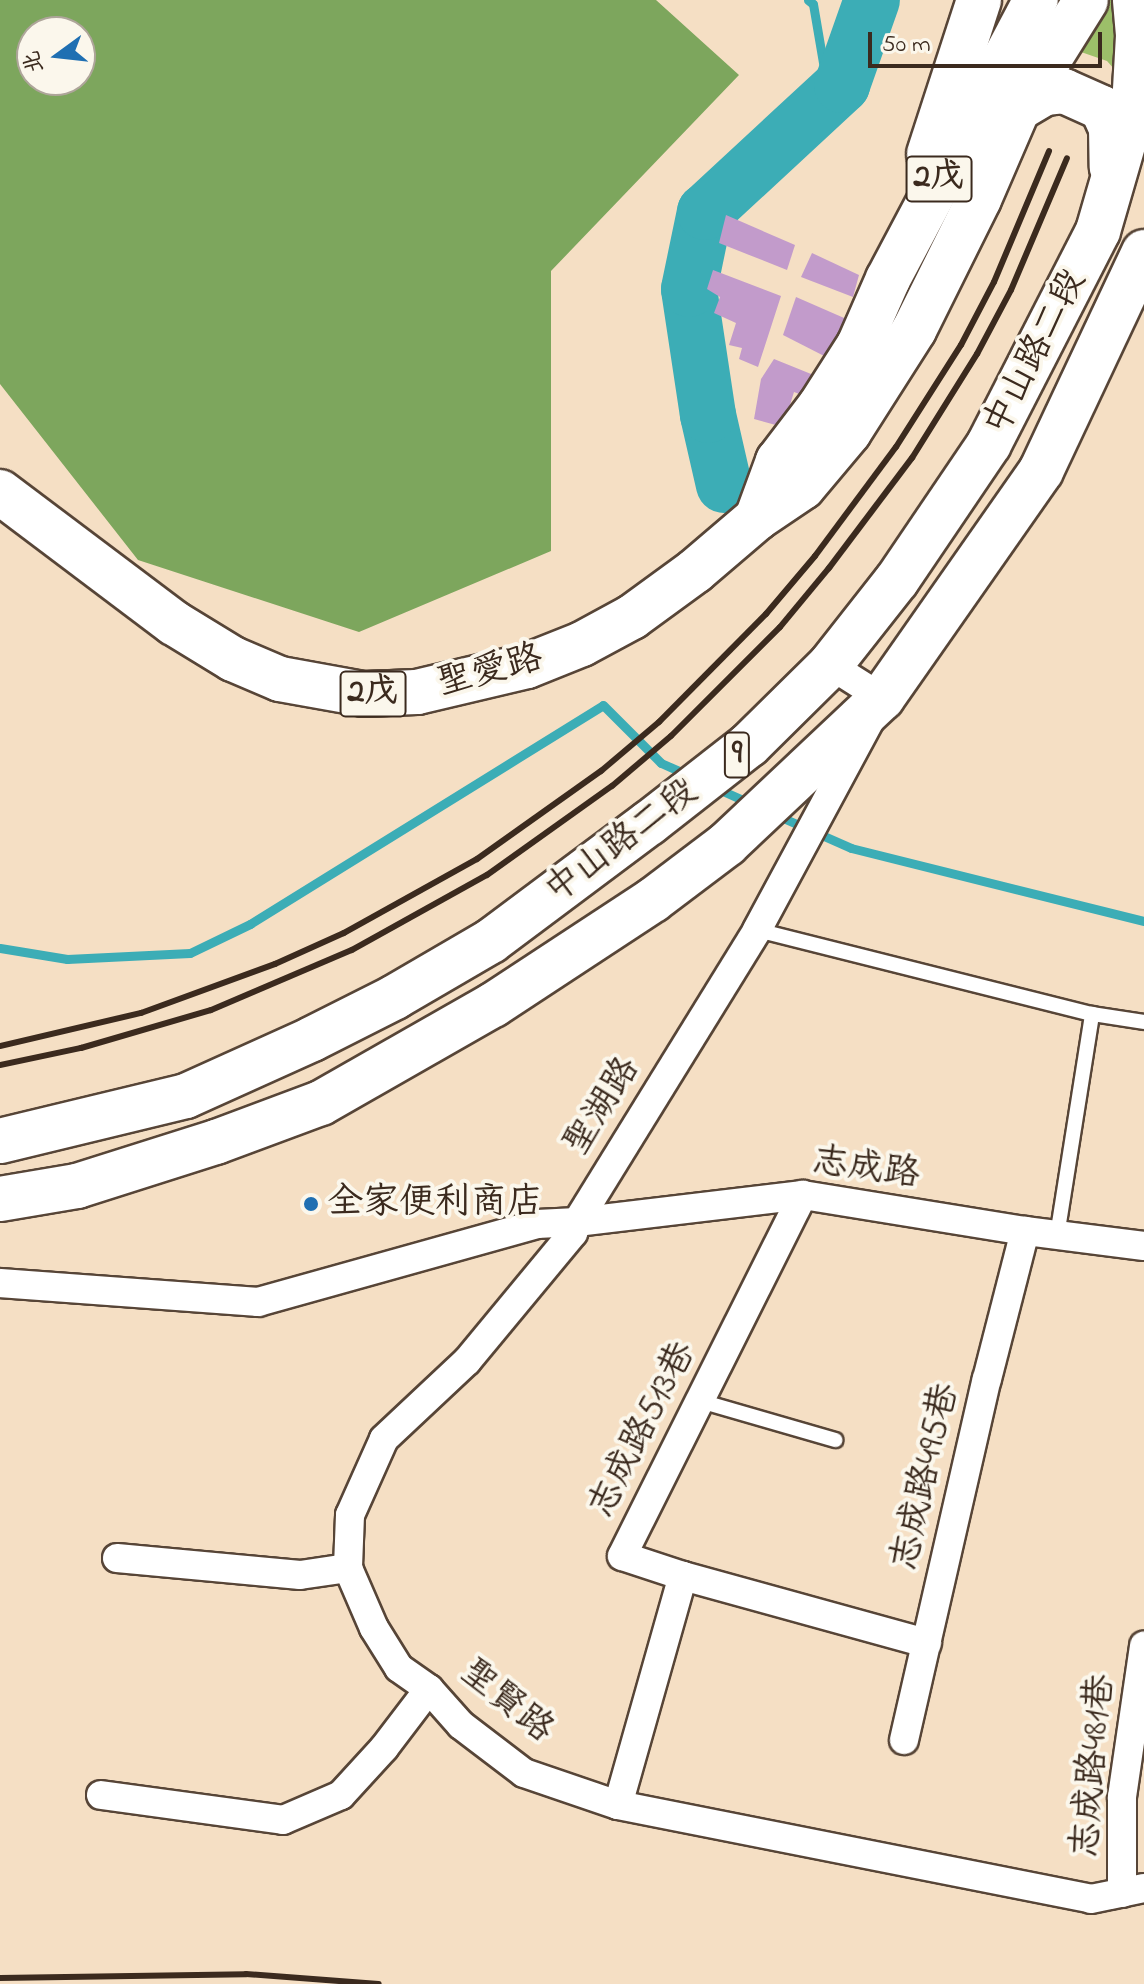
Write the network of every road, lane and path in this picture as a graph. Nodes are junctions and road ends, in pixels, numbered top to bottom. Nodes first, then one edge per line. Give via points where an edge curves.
1 (979, 0) edge
2 (1036, 0) edge
3 (1086, 0) edge
4 (1137, 18) edge
5 (1004, 94) junction
6 (1113, 186) junction
7 (1144, 252) edge
8 (888, 279) junction
9 (0, 492) edge
10 (757, 518) junction
11 (830, 665) junction
12 (882, 698) junction
13 (757, 930) junction
14 (1092, 1014) junction
15 (1144, 1022) edge
16 (0, 1141) edge
17 (803, 1195) junction
18 (0, 1199) edge
19 (577, 1222) junction
20 (1025, 1231) junction
21 (1057, 1236) junction
22 (1144, 1246) edge
23 (0, 1283) edge
24 (700, 1401) junction
25 (835, 1440) dead end
26 (117, 1558) dead end
27 (348, 1568) junction
28 (683, 1576) junction
29 (927, 1643) junction
30 (1144, 1646) edge
31 (429, 1689) junction
32 (1139, 1712) edge
33 (904, 1740) dead end
34 (101, 1795) dead end
35 (618, 1805) junction
36 (1133, 1890) edge

1 - 8 main road
2 - 5 main road, 2戊
3 - 5 main road, 2戊
4 - 6 main road, 中山路二段 / 9 via 1134,107
5 - 6 main road via 1064,91 1102,108 1111,128
5 - 8 main road, 聖愛路 / 2戊
5 - 10 main road, 聖愛路 / 2戊 via 979,199 914,330 849,432 803,487
6 - 11 main road, 中山路二段 / 9 via 1098,231 989,444 897,580
7 - 12 main road, 中山路二段 / 9 via 1041,471
8 - 10 main road, 聖愛路 / 2戊 via 859,345 778,461
9 - 10 main road, 聖愛路 / 2戊 via 174,623 233,659 280,679 363,694 417,692 476,680 582,644 632,617
11 - 12 street
11 - 16 main road, 中山路二段 / 9 via 749,745 649,823 491,941 422,981 186,1096
12 - 13 street, 聖湖路
12 - 18 main road, 中山路二段 / 9 via 727,844 653,900 493,1005 321,1103 77,1186
13 - 14 lane
13 - 19 street, 聖湖路
14 - 15 lane
14 - 21 lane
17 - 19 street, 志成路
17 - 20 street, 志成路
17 - 24 street, 志成路513巷
19 - 23 street via 537,1224 258,1302
19 - 27 street, 聖賢路 via 467,1361 384,1439 350,1515
20 - 21 street, 志成路
20 - 29 street, 志成路495巷
21 - 22 street, 志成路
24 - 25 lane
24 - 28 street, 志成路513巷 via 622,1556
26 - 27 street via 300,1575
27 - 31 street, 聖賢路 via 374,1628 399,1668
28 - 29 street
28 - 35 street
29 - 33 street, 志成路495巷
30 - 32 street, 志成路481巷
31 - 34 street via 341,1795 283,1820
31 - 35 street, 聖賢路 via 461,1725 524,1773
32 - 36 street, 志成路481巷 via 1122,1797
35 - 36 street, 聖賢路 via 1091,1899

